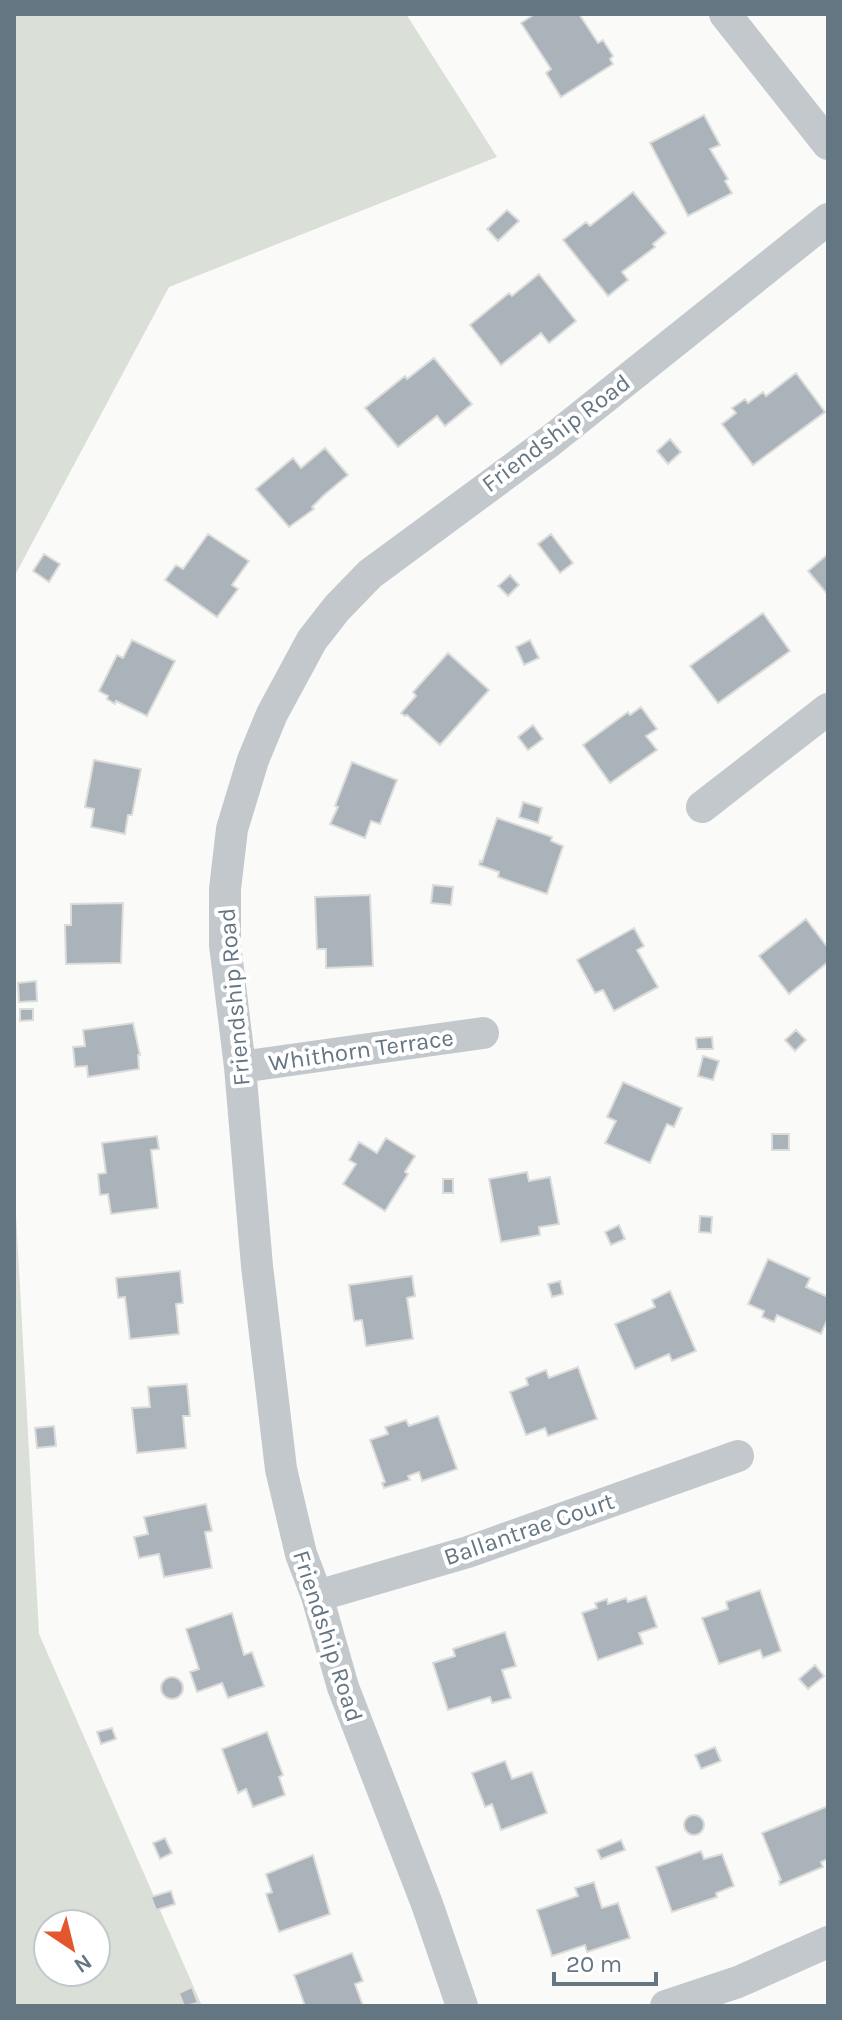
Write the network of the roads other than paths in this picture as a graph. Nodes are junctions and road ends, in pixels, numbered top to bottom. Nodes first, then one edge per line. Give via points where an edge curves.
1 (725, 14) edge
2 (828, 144) edge
3 (828, 219) edge
4 (828, 709) edge
5 (702, 807) dead end
6 (483, 1033) dead end
7 (240, 1067) junction
8 (738, 1456) dead end
9 (317, 1596) junction
10 (828, 1942) edge
11 (462, 2006) edge
12 (666, 2006) edge

1 - 2 street
3 - 7 street, Friendship Road via 549,442 370,574 312,640 272,714 232,829 225,945
4 - 5 street
6 - 7 street, Whithorn Terrace
7 - 9 street, Friendship Road via 281,1469
8 - 9 street, Ballantrae Court via 468,1552
9 - 11 street, Friendship Road via 360,1734
10 - 12 street via 738,1982

